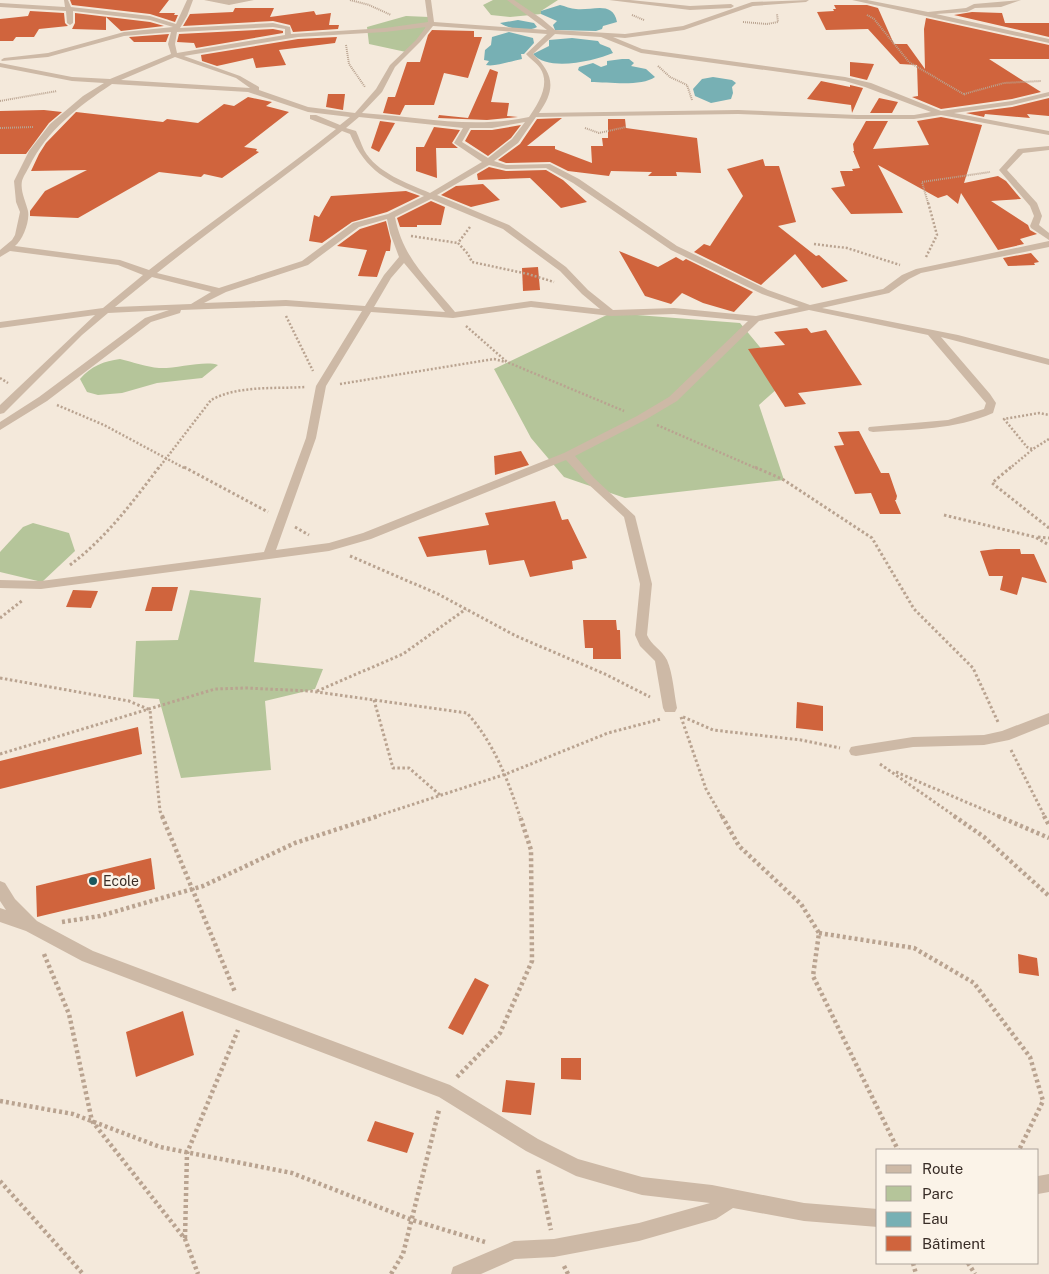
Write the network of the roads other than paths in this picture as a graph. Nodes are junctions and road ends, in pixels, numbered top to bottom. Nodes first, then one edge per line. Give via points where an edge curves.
1 (11, 0) edge
2 (39, 0) edge
3 (66, 0) edge
4 (190, 0) edge
5 (207, 0) edge
6 (251, 0) edge
7 (428, 0) edge
8 (510, 0) edge
9 (612, 0) edge
10 (806, 0) edge
11 (855, 0) edge
12 (904, 0) edge
13 (1018, 0) edge
14 (617, 1) edge
15 (752, 4) junction
16 (1, 5) edge
17 (70, 9) junction
18 (927, 13) junction
19 (70, 23) dead end
20 (431, 24) junction
21 (175, 27) junction
22 (553, 32) junction
23 (604, 36) junction
24 (288, 37) junction
25 (1049, 41) edge
26 (175, 55) junction
27 (0, 61) edge
28 (0, 65) edge
29 (110, 82) junction
30 (260, 92) junction
31 (1049, 94) edge
32 (299, 108) junction
33 (940, 113) junction
34 (356, 116) junction
35 (532, 117) junction
36 (467, 127) junction
37 (342, 128) junction
38 (1049, 133) edge
39 (1049, 148) edge
40 (488, 162) junction
41 (430, 196) junction
42 (391, 216) junction
43 (1049, 237) edge
44 (1049, 244) edge
45 (3, 251) edge
46 (404, 257) junction
47 (150, 274) junction
48 (220, 291) junction
49 (266, 303) junction
50 (192, 306) junction
51 (368, 308) junction
52 (810, 308) junction
53 (108, 310) junction
54 (611, 312) junction
55 (453, 315) junction
56 (756, 319) junction
57 (0, 325) edge
58 (931, 332) junction
59 (1049, 362) edge
60 (0, 411) edge
61 (0, 427) edge
62 (873, 429) dead end
63 (568, 455) junction
64 (270, 554) junction
65 (0, 584) edge
66 (671, 713) road end
67 (1049, 718) edge
68 (856, 752) road end
69 (0, 888) edge
70 (0, 915) edge
71 (32, 926) junction
72 (731, 1199) junction
73 (876, 1218) edge
74 (460, 1274) edge

1 - 16 street
2 - 16 street
3 - 17 street
4 - 21 street via 184,16
5 - 6 street via 229,3
7 - 20 street
8 - 22 street
9 - 14 street
10 - 15 street
11 - 18 street
12 - 18 street
13 - 18 street via 1001,5 976,5 966,10
14 - 15 street via 690,8
15 - 23 street via 670,31
16 - 17 street
17 - 19 street
17 - 21 street via 161,20
18 - 25 street
20 - 22 street
20 - 24 street
20 - 34 street via 392,66 374,96
21 - 24 street via 273,25 288,28
21 - 26 street via 171,44
21 - 27 street via 130,33 48,55
22 - 23 street
22 - 35 street via 529,54 543,67 547,76 543,102
23 - 33 street via 642,51 845,79
24 - 26 street
26 - 29 street
26 - 30 street via 238,77
28 - 29 street via 72,79
29 - 30 street
29 - 45 street via 51,128 33,151 18,181 24,212 19,235
30 - 32 street
31 - 33 street
32 - 34 street
32 - 37 street
33 - 35 street via 896,117 738,112
33 - 38 street
34 - 36 street
34 - 37 street
35 - 36 street via 500,125
35 - 40 street via 515,141
36 - 40 street via 458,143
37 - 41 street via 353,133 360,152 380,171
37 - 47 street
39 - 43 street via 1021,151 1003,170 1034,205 1038,216 1034,226
40 - 41 street
40 - 52 street via 506,167 547,166 576,181 674,248 744,283
41 - 42 street
41 - 54 street via 506,226 563,269
42 - 46 street
42 - 48 street via 356,225 305,263
44 - 52 street via 919,272 903,278 886,291
45 - 47 street via 96,258
46 - 51 street
46 - 55 street
47 - 48 street
47 - 53 street
48 - 49 street
48 - 50 street
49 - 50 street
49 - 51 street
50 - 53 street
50 - 61 street via 148,320 43,399
51 - 55 street
51 - 64 street via 321,386 311,438
52 - 56 street
52 - 58 street
53 - 57 street
53 - 60 street via 79,333
54 - 55 street via 531,304
54 - 56 street via 674,311
56 - 63 street via 673,399
58 - 59 street
58 - 62 street via 985,394 991,403 989,411 962,421
63 - 64 street via 367,536 329,547
63 - 66 street via 629,516 646,584 641,635 644,643 662,661
64 - 65 street via 41,585
67 - 68 street via 1004,736 984,740 913,742
69 - 71 street via 10,904
70 - 71 street
71 - 72 street via 88,956 444,1091 532,1145 576,1167 642,1186
72 - 73 street via 828,1216
72 - 74 street via 716,1210 640,1232 554,1248 514,1250

